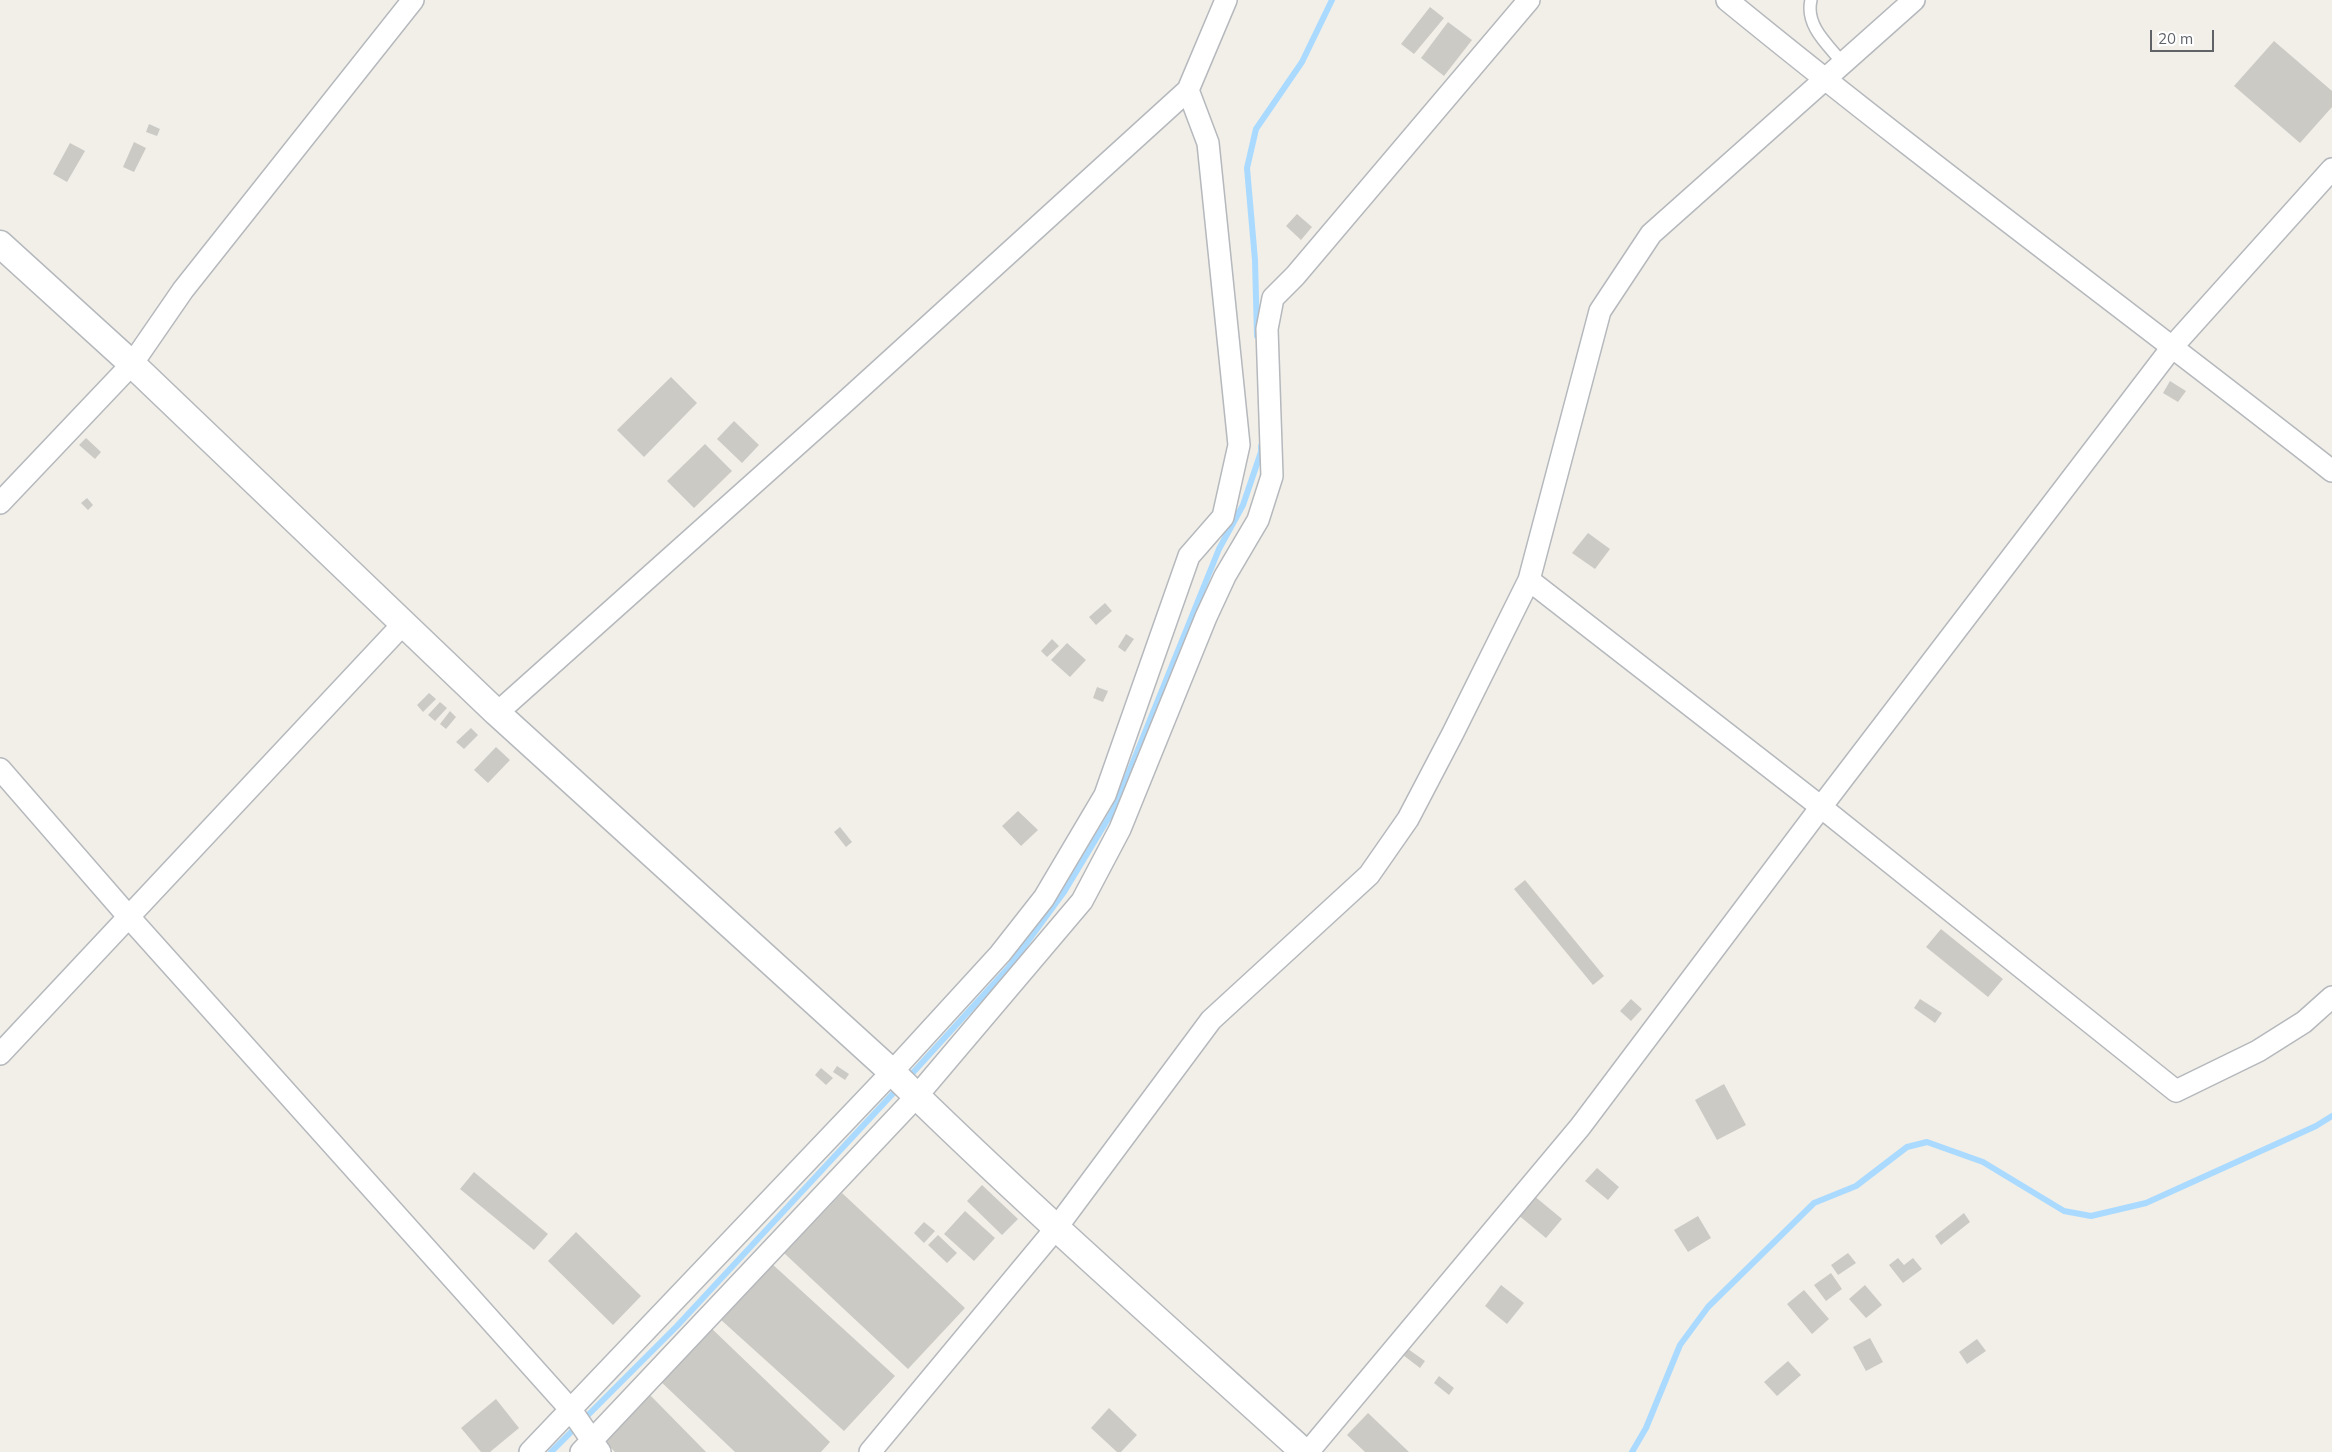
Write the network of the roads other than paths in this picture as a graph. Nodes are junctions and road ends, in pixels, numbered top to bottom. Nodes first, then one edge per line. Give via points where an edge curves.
1 (413, 0) edge
2 (1226, 0) edge
3 (1529, 0) edge
4 (1727, 0) edge
5 (1811, 0) edge
6 (1914, 0) edge
7 (1842, 62) junction
8 (1824, 79) junction
9 (1188, 90) junction
10 (2332, 169) edge
11 (0, 244) edge
12 (2174, 346) junction
13 (132, 364) junction
14 (2332, 471) edge
15 (0, 504) edge
16 (1529, 580) junction
17 (404, 623) junction
18 (496, 713) junction
19 (0, 769) edge
20 (1820, 807) junction
21 (128, 916) junction
22 (2332, 997) edge
23 (0, 1054) edge
24 (892, 1072) junction
25 (916, 1097) junction
26 (1057, 1227) junction
27 (571, 1410) junction
28 (591, 1448) edge
29 (530, 1452) edge
30 (870, 1452) edge
31 (1304, 1452) edge
32 (1308, 1452) edge

1 - 13 street via 183,290
2 - 9 street
3 - 25 street via 1273,298 1267,329 1272,476 1258,520 1225,576 1206,617 1120,829 1082,901
4 - 8 street
5 - 7 lane via 1808,11 1818,34
6 - 7 street
7 - 8 street
8 - 12 street
8 - 16 street via 1651,234 1600,310
9 - 18 street
9 - 24 street via 1208,143 1239,445 1223,517 1189,556 1105,795 1044,898 1000,954
10 - 12 street
11 - 13 street
12 - 14 street
12 - 20 street
13 - 15 street
13 - 17 street
16 - 20 street
16 - 26 street via 1408,819 1369,875 1212,1020
17 - 18 street
17 - 21 street
18 - 24 street
19 - 21 street
20 - 22 street via 2176,1090 2258,1051 2304,1022
20 - 32 street via 1580,1127
21 - 23 street
21 - 27 street
24 - 25 street
24 - 27 street
25 - 26 street
25 - 28 street
26 - 30 street
26 - 31 street
27 - 28 street
27 - 29 street

